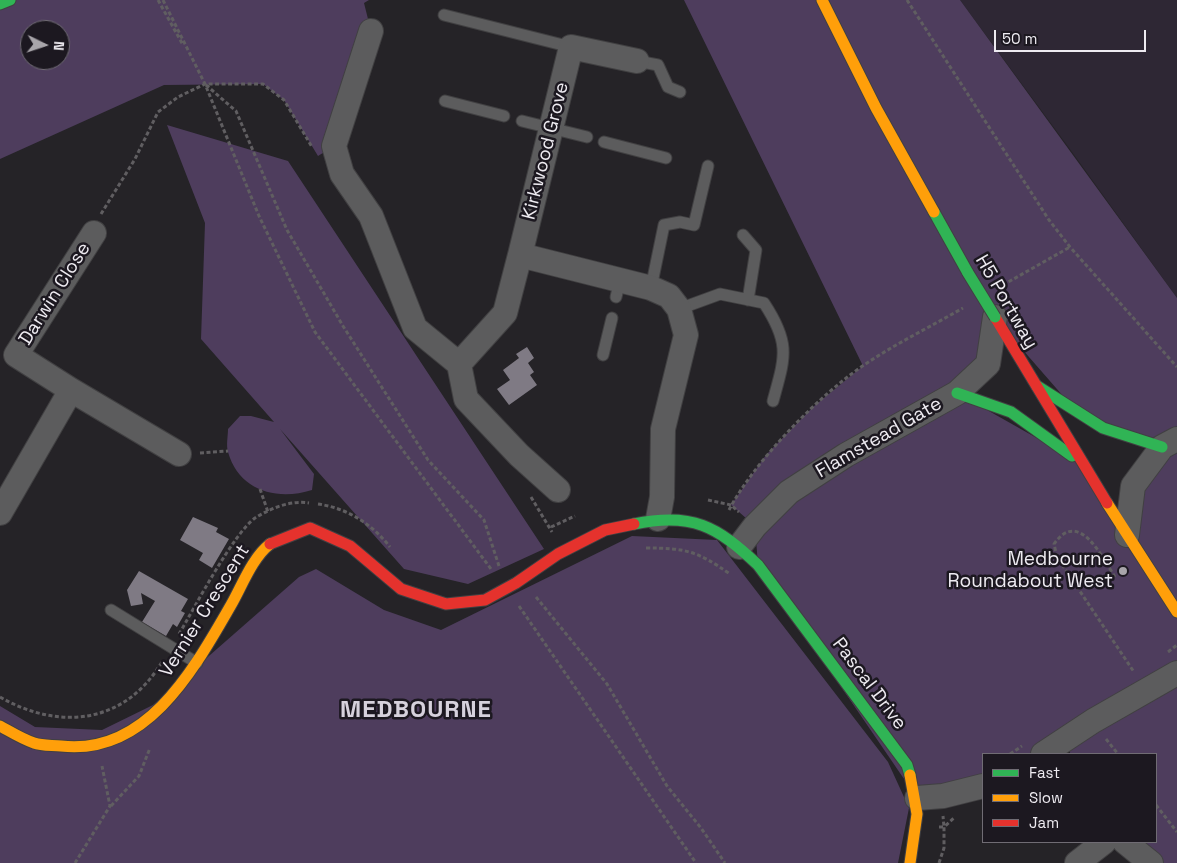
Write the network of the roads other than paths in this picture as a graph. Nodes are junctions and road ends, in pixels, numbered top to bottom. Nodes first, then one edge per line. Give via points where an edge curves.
1 (10, 0) edge
2 (822, 0) edge
3 (0, 4) edge
4 (444, 15) dead end
5 (371, 31) dead end
6 (571, 47) junction
7 (637, 61) joint
8 (680, 92) dead end
9 (445, 101) dead end
10 (504, 116) dead end
11 (522, 121) dead end
12 (551, 128) junction
13 (587, 137) dead end
14 (604, 142) dead end
15 (666, 158) dead end
16 (708, 166) dead end
17 (94, 233) road end
18 (743, 235) dead end
19 (520, 254) junction
20 (651, 288) junction
21 (748, 300) junction
22 (680, 309) junction
23 (994, 317) junction
24 (612, 318) dead end
25 (8, 351) edge
26 (603, 355) dead end
27 (459, 364) junction
28 (1034, 384) junction
29 (71, 390) junction
30 (957, 393) junction
31 (773, 401) dead end
32 (1169, 443) edge
33 (179, 454) road end
34 (1081, 463) junction
35 (558, 490) dead end
36 (0, 512) edge
37 (658, 520) junction
38 (1127, 535) junction
39 (739, 547) junction
40 (111, 610) dead end
41 (1175, 610) edge
42 (197, 662) junction
43 (1177, 673) edge
44 (0, 726) edge
45 (1045, 753) edge
46 (982, 786) edge
47 (917, 798) junction
48 (1099, 843) edge
49 (1126, 843) edge
50 (910, 863) edge
51 (1077, 863) edge
52 (1151, 863) edge

1 - 3 street
2 - 23 street, H5 Portway, bridge via 876,108
4 - 6 lane
5 - 27 street via 334,146 342,174 371,216 415,328
6 - 7 street
6 - 12 street, Kirkwood Grove
7 - 8 lane via 658,65 668,87
9 - 10 lane
11 - 12 lane
12 - 13 lane
12 - 19 street, Kirkwood Grove
14 - 15 lane
16 - 20 lane via 694,225 680,222 664,224
17 - 25 street, Darwin Close
18 - 21 lane via 756,250
19 - 20 street via 618,288
19 - 27 street, Kirkwood Grove via 505,313
20 - 22 street via 669,296
21 - 22 lane via 720,294
21 - 31 lane via 764,303 778,325 784,358
22 - 37 street via 686,335 662,429 662,497
23 - 28 street, H5 Portway
23 - 30 street, Flamstead Gate via 988,364
24 - 26 lane
25 - 29 street, Darwin Close
27 - 35 street via 466,398 519,456
28 - 32 street via 1103,428
28 - 34 street, H5 Portway
29 - 33 street, Darwin Close
29 - 36 street
30 - 34 street via 1011,412
30 - 39 street, Flamstead Gate via 846,455 789,492
32 - 38 street via 1133,486
34 - 38 street, H5 Portway
37 - 39 street, Vernier Crescent via 696,523 718,531
37 - 42 street, Vernier Crescent via 605,530 558,554 486,600 446,604 401,589 350,546 310,528 266,546
38 - 41 street, H5 Portway
39 - 47 street, Pascal Drive via 758,565 907,765
40 - 42 lane
42 - 44 street, Vernier Crescent via 166,705 127,735 99,746 37,744
43 - 45 street
46 - 47 street via 943,796
47 - 50 street, Pascal Drive via 918,827
48 - 51 street
49 - 52 street

